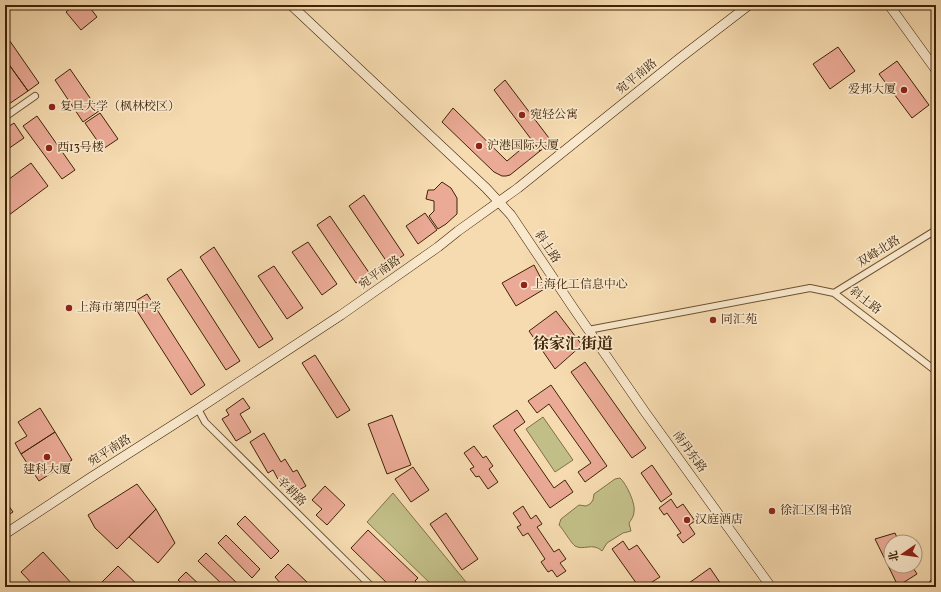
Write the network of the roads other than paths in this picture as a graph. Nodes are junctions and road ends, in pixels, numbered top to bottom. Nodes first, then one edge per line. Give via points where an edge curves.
1 (291, 5) edge
2 (749, 5) edge
3 (889, 5) edge
4 (936, 70) edge
5 (36, 96) dead end
6 (5, 117) edge
7 (499, 202) junction
8 (936, 230) edge
9 (834, 293) junction
10 (588, 330) junction
11 (936, 372) edge
12 (198, 410) junction
13 (5, 534) edge
14 (372, 587) edge
15 (771, 587) edge

1 - 7 main road, 斜土路
2 - 7 main road, 宛平南路
3 - 4 main road
5 - 6 street
7 - 10 main road, 斜土路 via 511,215
7 - 12 main road, 宛平南路 via 341,315
8 - 9 street, 双峰北路
9 - 10 street, 斜土路 via 810,288
9 - 11 street, 斜土路
10 - 15 main road, 南丹东路
12 - 13 main road, 宛平南路
12 - 14 street, 辛耕路 via 205,422

